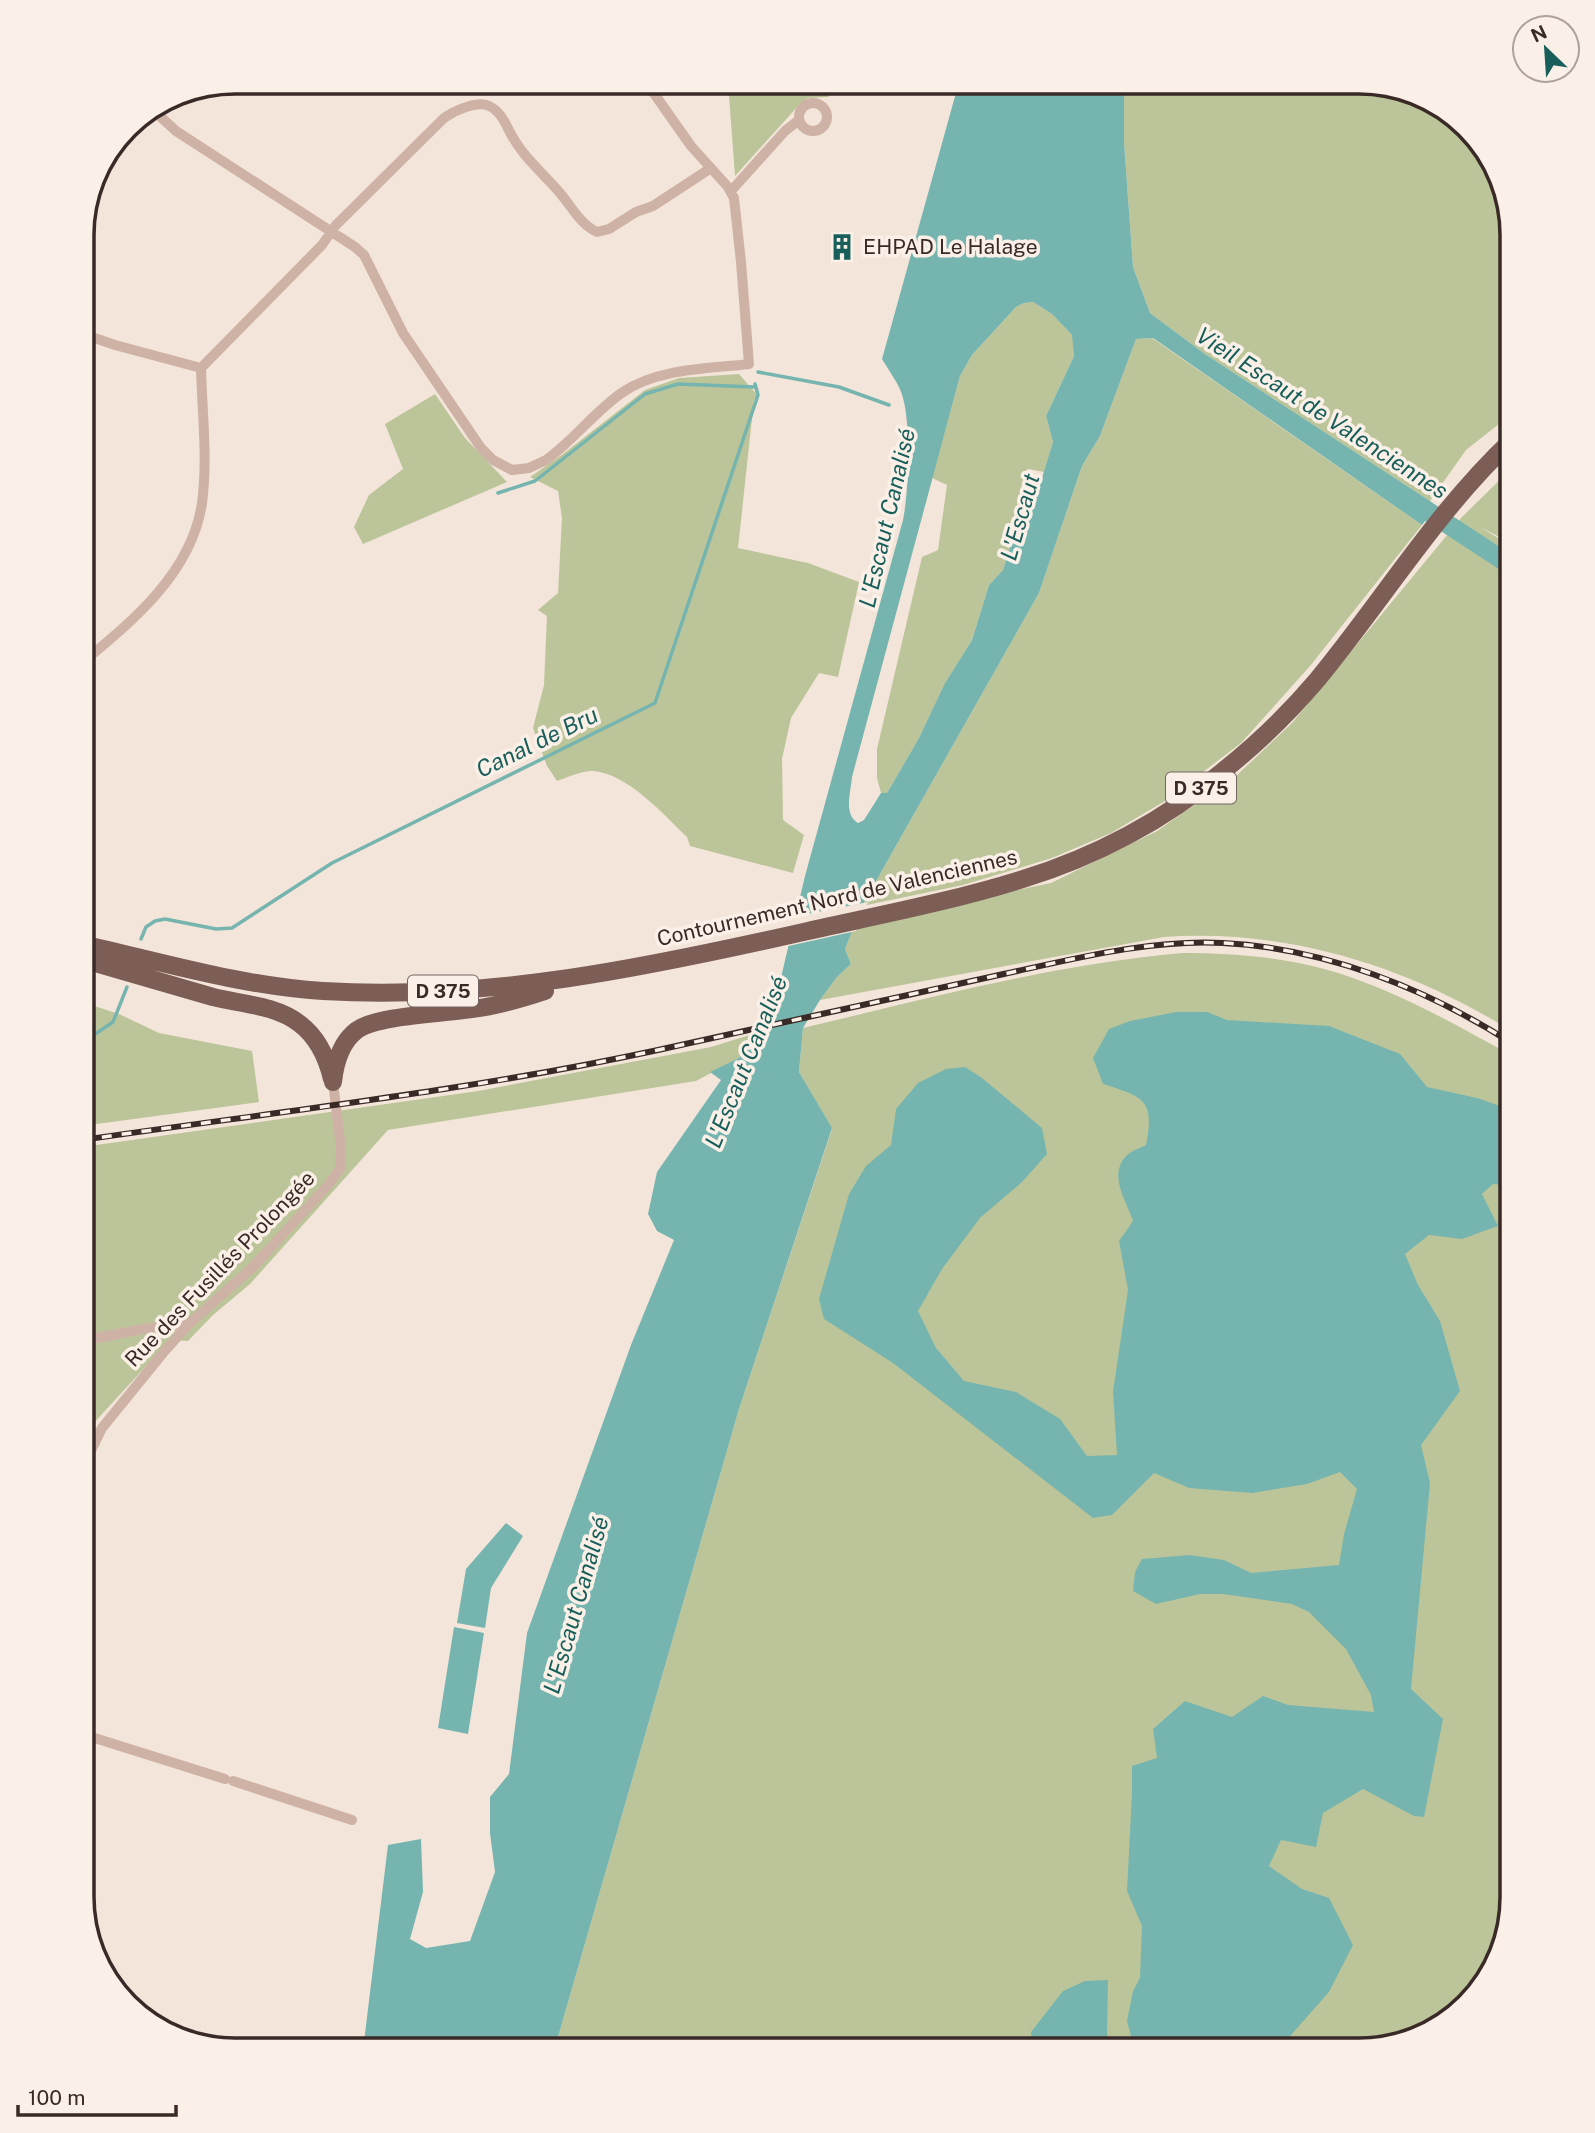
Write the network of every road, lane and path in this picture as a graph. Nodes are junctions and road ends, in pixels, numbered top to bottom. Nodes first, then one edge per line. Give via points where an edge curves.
1 (655, 95) edge
2 (160, 116) edge
3 (799, 120) dead end
4 (710, 168) junction
5 (731, 191) junction
6 (331, 231) junction
7 (95, 338) edge
8 (201, 368) junction
9 (1500, 452) edge
10 (95, 652) edge
11 (95, 947) edge
12 (95, 963) edge
13 (95, 963) edge
14 (613, 971) junction
15 (272, 985) junction
16 (333, 1082) junction
17 (189, 1324) junction
18 (94, 1338) edge
19 (94, 1443) edge
20 (94, 1738) edge
21 (352, 1820) dead end

1 - 4 street
2 - 6 street
3 - 5 street
4 - 5 street
4 - 6 street via 653,206 597,232 543,177 495,110 479,105 444,118
5 - 6 street via 748,363 673,374 634,386 546,460 512,470 481,448 444,396 402,333 364,255
6 - 8 street
7 - 8 street
8 - 10 street via 203,489 192,541 158,592
9 - 14 main road, Contournement Nord de Valenciennes / D 375 via 1458,497 1301,698 1204,787 1137,830 1021,880
11 - 15 main road, Contournement Nord de Valenciennes / D 375
12 - 15 main road via 206,982
13 - 16 main road via 289,1017 315,1040
14 - 15 main road, Contournement Nord de Valenciennes / D 375 via 460,991 338,992
14 - 16 main road via 501,1004 370,1024 347,1040
16 - 17 street, Rue des Fusillés Prolongée via 340,1168 253,1267
17 - 18 street
17 - 19 street, Rue des Fusillés Prolongée via 113,1413
20 - 21 street

